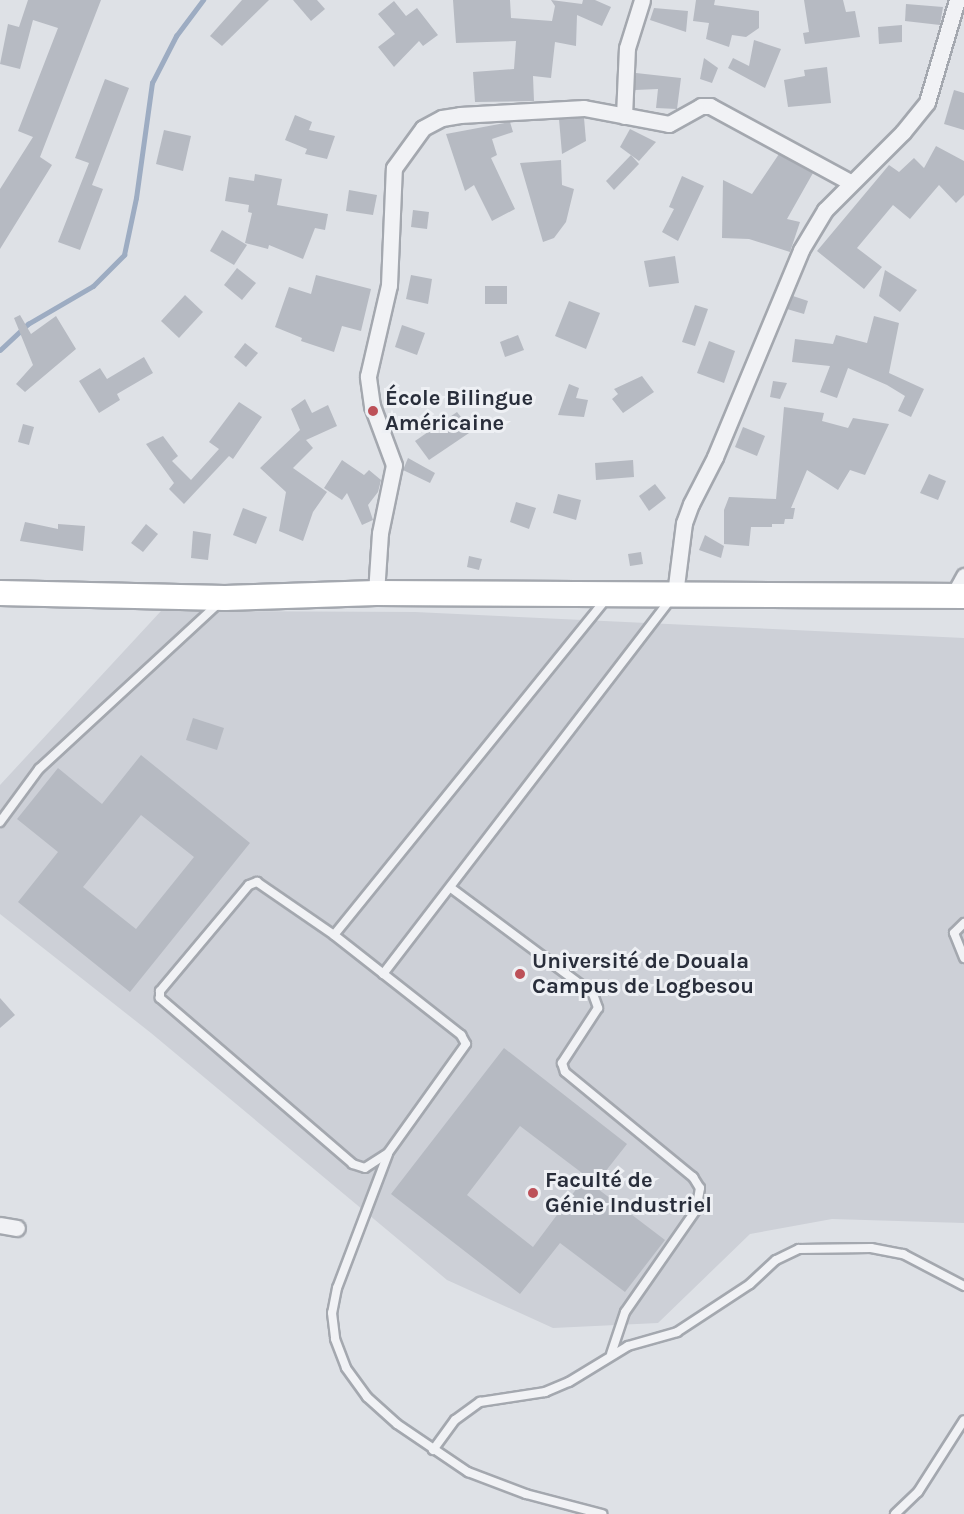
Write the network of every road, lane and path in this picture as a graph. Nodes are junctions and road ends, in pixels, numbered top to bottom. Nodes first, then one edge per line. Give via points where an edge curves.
1 (642, 0) edge
2 (957, 0) edge
3 (624, 116) junction
4 (850, 182) junction
5 (960, 589) edge
6 (0, 593) edge
7 (376, 593) junction
8 (675, 594) junction
9 (609, 595) junction
10 (225, 598) junction
11 (0, 822) edge
12 (451, 888) junction
13 (964, 923) edge
14 (334, 935) junction
15 (964, 958) edge
16 (383, 974) junction
17 (388, 1153) junction
18 (0, 1225) edge
19 (17, 1228) dead end
20 (964, 1286) edge
21 (611, 1354) junction
22 (964, 1420) edge
23 (433, 1450) junction
24 (602, 1514) edge
25 (895, 1514) edge

1 - 3 street via 627,48
2 - 4 street via 927,102 896,140
3 - 4 street via 669,124 701,106 710,106
3 - 7 street via 584,108 442,118 423,128 401,154 390,196 389,285 368,376 372,406 394,465 380,533
4 - 8 street via 825,210 801,250 743,393 691,504 683,531
5 - 8 main road
6 - 10 main road
7 - 9 main road
7 - 10 main road
8 - 9 main road
8 - 12 lane
9 - 14 lane
10 - 11 lane via 39,769
12 - 16 lane
12 - 21 lane via 593,994 598,1008 562,1063 565,1072 693,1177 700,1188 696,1210 625,1312
13 - 15 lane via 954,933
14 - 16 lane
14 - 17 lane via 257,882 249,885 160,991 160,998 353,1164 365,1168
16 - 17 lane via 461,1035 465,1044
17 - 23 lane via 336,1288 332,1313 335,1339 346,1368 367,1397
18 - 19 street
20 - 21 lane via 903,1254 871,1248 799,1249 776,1260 750,1284 677,1332
21 - 23 lane via 569,1382 545,1392 480,1402 455,1420
22 - 25 lane via 918,1492
23 - 24 lane via 502,1486

